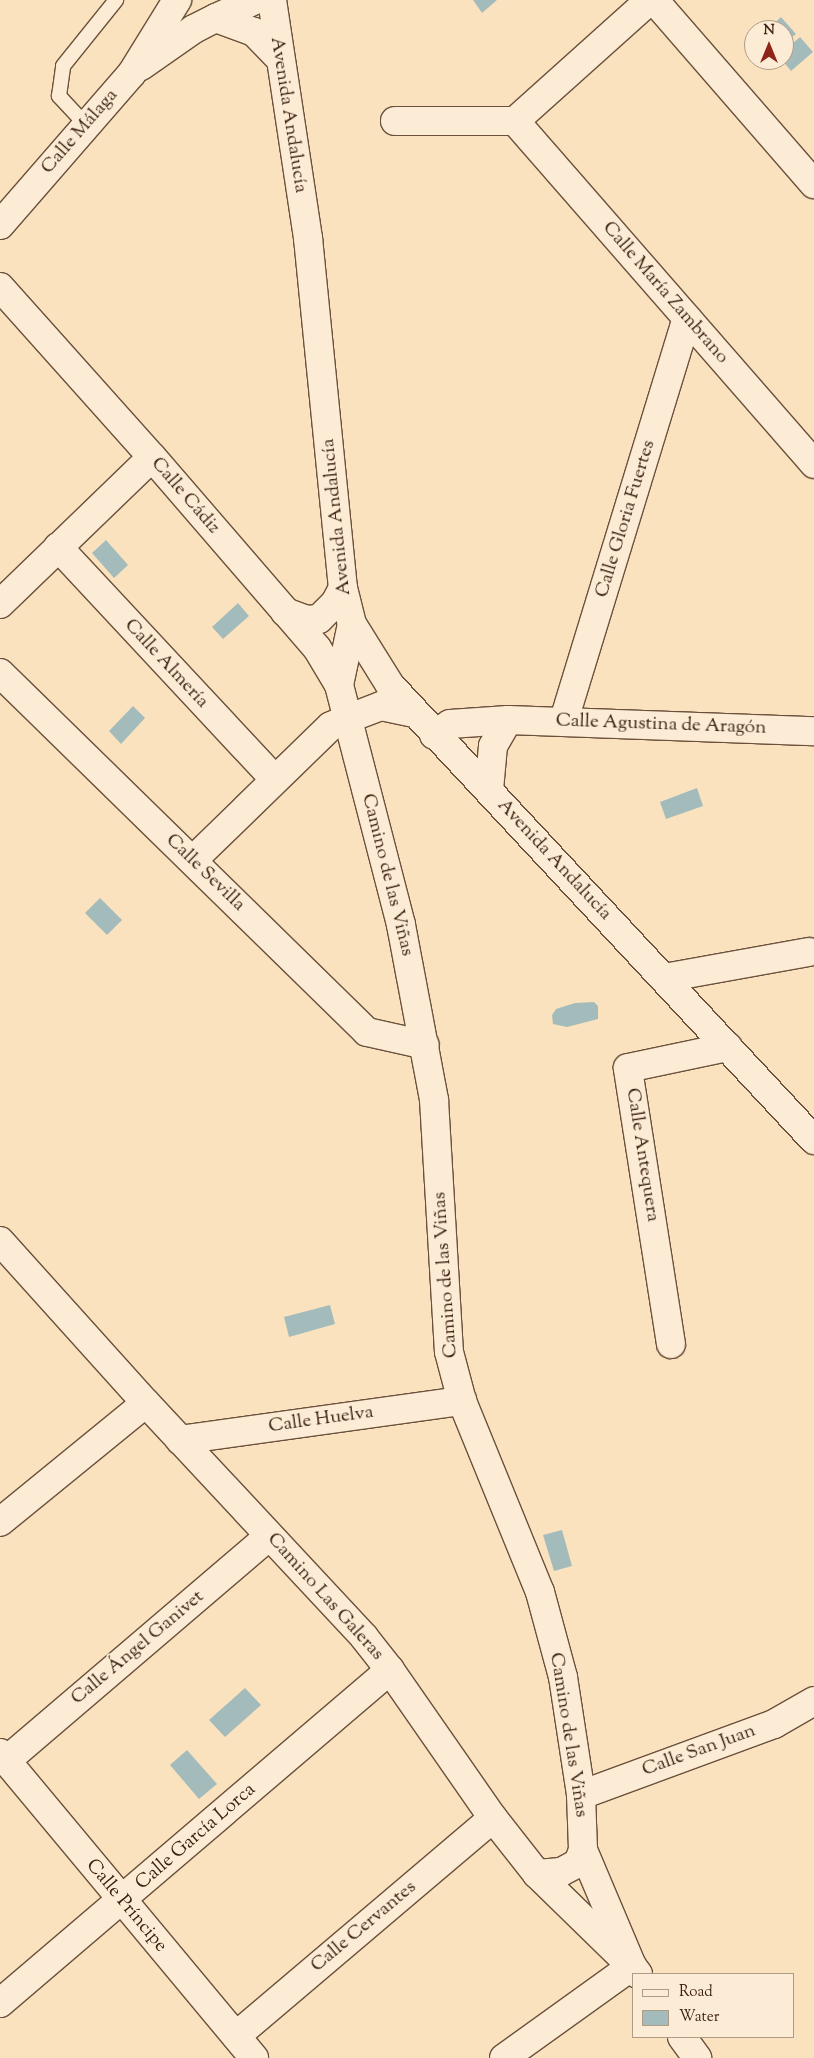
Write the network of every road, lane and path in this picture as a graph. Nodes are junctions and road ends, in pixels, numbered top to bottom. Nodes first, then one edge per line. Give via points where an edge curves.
1 (116, 0) edge
2 (178, 0) edge
3 (256, 0) edge
4 (272, 0) edge
5 (650, 0) edge
6 (654, 0) edge
7 (216, 18) junction
8 (279, 58) junction
9 (132, 72) junction
10 (395, 121) dead end
11 (515, 121) junction
12 (86, 125) junction
13 (814, 184) edge
14 (28, 192) junction
15 (0, 206) edge
16 (0, 225) edge
17 (0, 288) edge
18 (687, 318) junction
19 (152, 457) junction
20 (814, 464) edge
21 (58, 547) junction
22 (343, 588) junction
23 (0, 604) edge
24 (284, 612) junction
25 (352, 624) junction
26 (0, 673) edge
27 (338, 686) junction
28 (415, 713) junction
29 (347, 719) junction
30 (508, 720) junction
31 (564, 720) junction
32 (814, 731) edge
33 (434, 735) junction
34 (274, 780) junction
35 (489, 790) junction
36 (193, 860) junction
37 (809, 952) dead end
38 (664, 978) junction
39 (425, 1045) junction
40 (728, 1047) junction
41 (814, 1140) edge
42 (0, 1240) edge
43 (671, 1344) dead end
44 (462, 1401) junction
45 (146, 1403) junction
46 (180, 1440) junction
47 (0, 1522) edge
48 (270, 1536) junction
49 (390, 1670) junction
50 (814, 1701) edge
51 (3, 1756) edge
52 (581, 1795) junction
53 (493, 1818) junction
54 (583, 1850) junction
55 (537, 1874) junction
56 (122, 1901) junction
57 (635, 1970) edge
58 (0, 2003) edge
59 (236, 2036) junction
60 (683, 2038) edge
61 (254, 2058) edge
62 (504, 2058) edge
63 (697, 2058) edge

1 - 12 lane via 63,66 59,96
2 - 9 street, Calle Málaga
3 - 7 street, Calle Málaga
4 - 8 street, Avenida Andalucía
5 - 11 street
6 - 13 street
7 - 8 street via 254,32
7 - 9 street, Calle Málaga via 194,29
8 - 22 street, Avenida Andalucía via 308,238
9 - 12 street, Calle Málaga
10 - 11 street
11 - 18 street, Calle María Zambrano
12 - 14 street, Calle Málaga
14 - 15 street, Calle Málaga
14 - 16 street, Calle Málaga
17 - 19 street, Calle Cádiz
18 - 20 street, Calle María Zambrano
18 - 31 street, Calle Gloria Fuertes
19 - 21 street
19 - 24 street, Calle Cádiz
21 - 23 street
21 - 34 street, Calle Almería
22 - 24 street via 335,603 319,618 307,620
22 - 25 street, Avenida Andalucía
24 - 27 street, Calle Cádiz via 317,648
25 - 27 street
25 - 28 street, Avenida Andalucía via 390,685
26 - 36 street, Calle Sevilla
27 - 29 street, Calle Cádiz
28 - 29 street via 381,706
28 - 33 street, Avenida Andalucía
29 - 34 street via 331,726
29 - 39 street, Camino de las Viñas via 401,925
30 - 31 street, Calle Agustina de Aragón
30 - 33 street, Calle Agustina de Aragón via 450,724
30 - 35 street via 493,746
31 - 32 street, Calle Agustina de Aragón
33 - 35 street, Avenida Andalucía
34 - 36 street
35 - 38 street, Avenida Andalucía
36 - 39 street, Calle Sevilla via 367,1032
37 - 38 street
38 - 40 street, Avenida Andalucía
39 - 44 street, Camino de las Viñas via 434,1100 449,1352
40 - 41 street, Avenida Andalucía
40 - 43 street, Calle Antequera via 628,1068
42 - 45 street, Camino Las Galeras
44 - 46 street, Calle Huelva
44 - 52 street, Camino de las Viñas via 540,1592 562,1676
45 - 46 street, Camino Las Galeras
45 - 47 street
46 - 48 street, Camino Las Galeras
48 - 49 street, Camino Las Galeras via 364,1637
48 - 51 street, Calle Ángel Ganivet
49 - 53 street, Camino Las Galeras
49 - 56 street, Calle García Lorca
50 - 52 street, Calle San Juan via 774,1724
51 - 56 street, Calle Príncipe
52 - 54 street, Camino de las Viñas
53 - 55 street, Camino Las Galeras
53 - 59 street, Calle Cervantes
54 - 55 street via 578,1863 561,1872
54 - 57 street
55 - 57 street, Camino Las Galeras
56 - 58 street, Calle García Lorca
56 - 59 street, Calle Príncipe
57 - 62 street
59 - 61 street, Calle Príncipe
60 - 63 street

